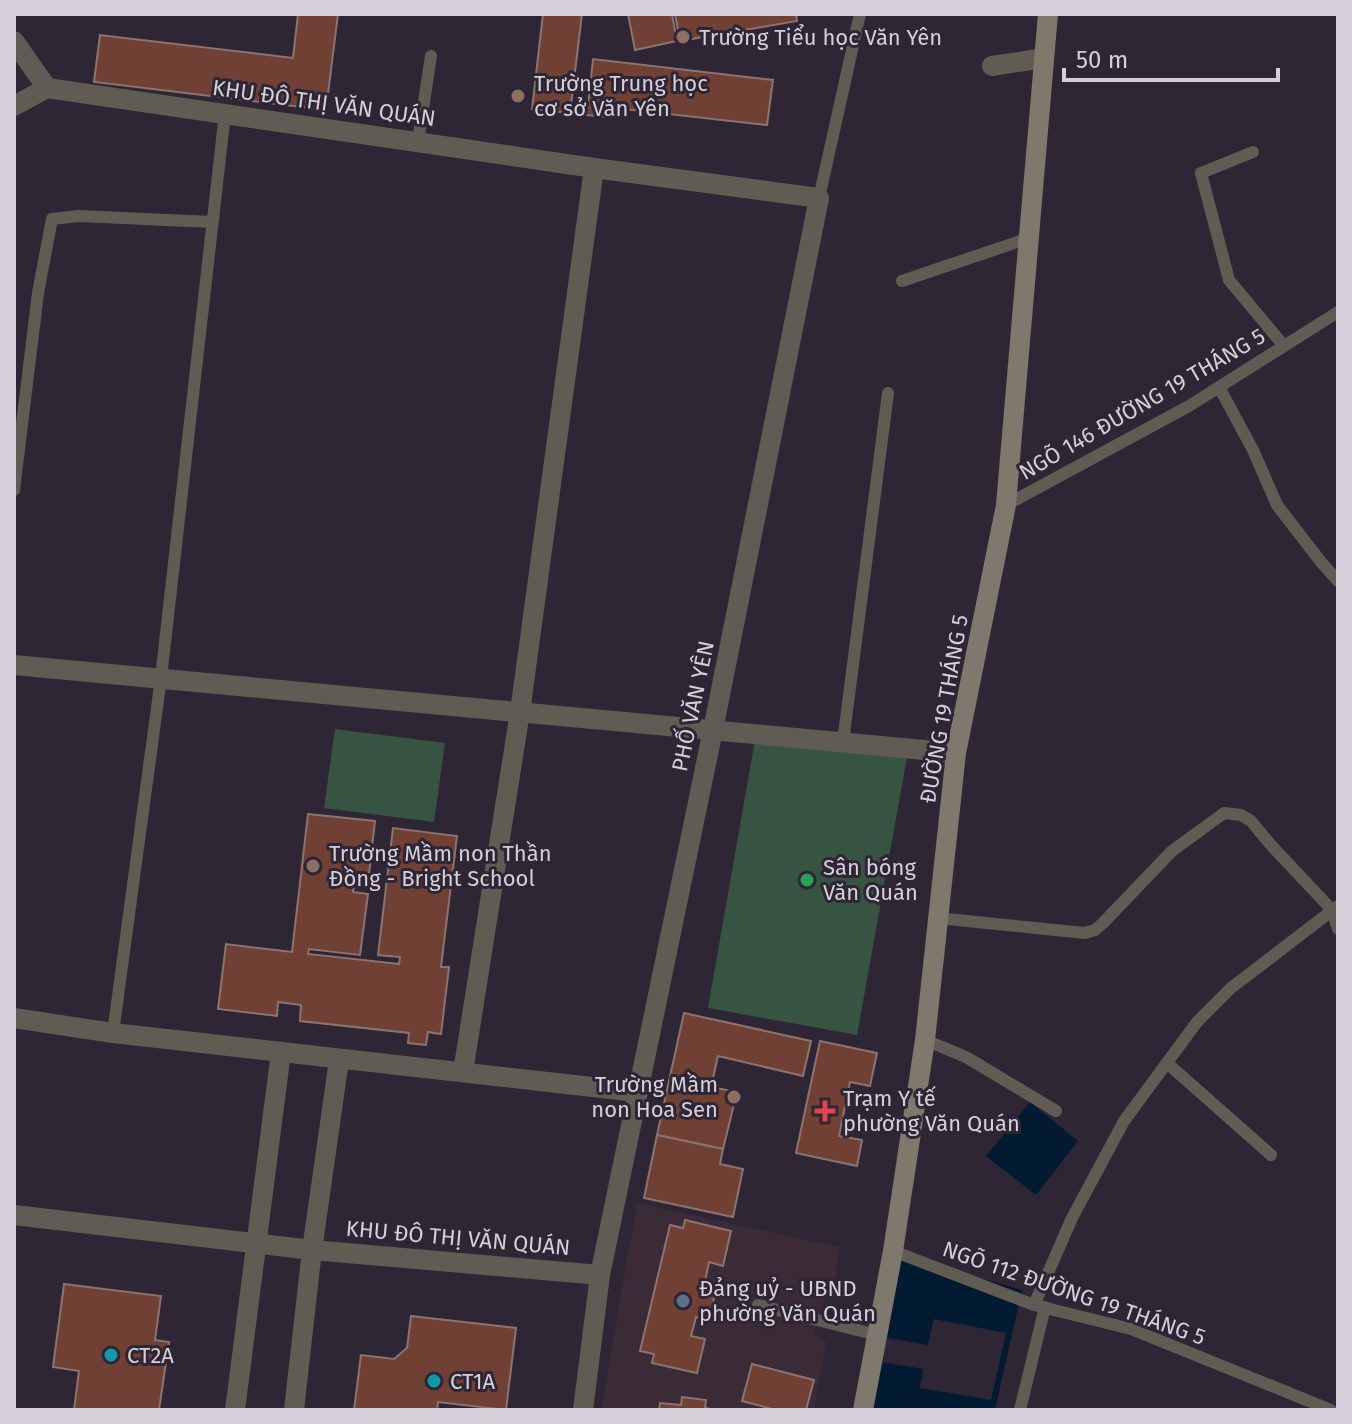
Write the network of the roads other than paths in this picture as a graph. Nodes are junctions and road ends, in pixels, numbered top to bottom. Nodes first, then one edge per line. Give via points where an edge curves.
1 (860, 14) edge
2 (1048, 14) edge
3 (14, 41) edge
4 (431, 56) dead end
5 (1044, 58) junction
6 (992, 66) dead end
7 (47, 88) junction
8 (14, 106) edge
9 (225, 113) junction
10 (418, 141) junction
11 (1253, 152) dead end
12 (594, 168) junction
13 (819, 198) junction
14 (212, 222) junction
15 (1029, 238) junction
16 (902, 281) dead end
17 (1338, 312) edge
18 (1284, 346) junction
19 (1219, 387) junction
20 (888, 393) dead end
21 (14, 490) edge
22 (1006, 505) junction
23 (1338, 581) edge
24 (14, 665) edge
25 (161, 678) junction
26 (520, 712) junction
27 (713, 730) junction
28 (843, 742) junction
29 (956, 753) junction
30 (1335, 908) edge
31 (938, 918) junction
32 (1338, 929) edge
33 (14, 1018) edge
34 (113, 1033) junction
35 (925, 1040) junction
36 (281, 1052) junction
37 (339, 1060) junction
38 (1167, 1063) junction
39 (463, 1072) junction
40 (637, 1092) junction
41 (1056, 1111) dead end
42 (1271, 1155) dead end
43 (14, 1215) edge
44 (257, 1244) junction
45 (312, 1250) junction
46 (893, 1251) junction
47 (600, 1275) junction
48 (758, 1305) dead end
49 (1040, 1306) junction
50 (877, 1335) junction
51 (235, 1410) edge
52 (294, 1410) edge
53 (583, 1410) edge
54 (863, 1410) edge
55 (1020, 1410) edge
56 (1331, 1410) edge

1 - 13 lane, PHỐ VĂN YÊN
2 - 5 street, ĐƯỜNG 19 THÁNG 5
3 - 7 street
4 - 10 lane
5 - 6 street
5 - 15 street, ĐƯỜNG 19 THÁNG 5
7 - 8 street
7 - 9 street, KHU ĐÔ THỊ VĂN QUÁN
9 - 10 street, KHU ĐÔ THỊ VĂN QUÁN
9 - 14 lane
10 - 12 street, KHU ĐÔ THỊ VĂN QUÁN
11 - 18 lane via 1201,173 1229,280
12 - 13 street, KHU ĐÔ THỊ VĂN QUÁN
12 - 26 street
13 - 27 street, PHỐ VĂN YÊN
14 - 21 lane via 52,219
14 - 25 lane
15 - 16 lane
15 - 22 street, ĐƯỜNG 19 THÁNG 5
17 - 18 lane, NGÕ 146 ĐƯỜNG 19 THÁNG 5
18 - 19 lane, NGÕ 146 ĐƯỜNG 19 THÁNG 5
19 - 22 lane, NGÕ 146 ĐƯỜNG 19 THÁNG 5
19 - 23 lane via 1277,505
20 - 28 lane
22 - 29 street, ĐƯỜNG 19 THÁNG 5
24 - 25 street
25 - 26 street
25 - 34 lane
26 - 27 street
26 - 39 street
27 - 28 street
27 - 40 street, PHỐ VĂN YÊN
28 - 29 street
29 - 31 street, ĐƯỜNG 19 THÁNG 5
30 - 31 lane via 1251,821 1232,812 1172,851 1095,930
30 - 32 lane
30 - 38 lane via 1231,988
31 - 35 street, ĐƯỜNG 19 THÁNG 5
33 - 34 street
34 - 36 street
35 - 41 lane via 966,1057
35 - 46 street, ĐƯỜNG 19 THÁNG 5
36 - 37 street
36 - 44 street
37 - 39 street
37 - 45 street, KHU ĐÔ THỊ VĂN QUÁN
38 - 42 lane
38 - 49 lane via 1124,1121 1072,1218
39 - 40 street
40 - 47 street, PHỐ VĂN YÊN
43 - 44 street, KHU ĐÔ THỊ VĂN QUÁN
44 - 45 street, KHU ĐÔ THỊ VĂN QUÁN
44 - 51 street
45 - 47 street, KHU ĐÔ THỊ VĂN QUÁN
45 - 52 street, KHU ĐÔ THỊ VĂN QUÁN
46 - 49 lane, NGÕ 112 ĐƯỜNG 19 THÁNG 5
46 - 50 street, ĐƯỜNG 19 THÁNG 5
47 - 53 street, PHỐ VĂN YÊN
48 - 50 lane
49 - 55 lane
49 - 56 lane, NGÕ 112 ĐƯỜNG 19 THÁNG 5 via 1131,1329
50 - 54 street, ĐƯỜNG 19 THÁNG 5

